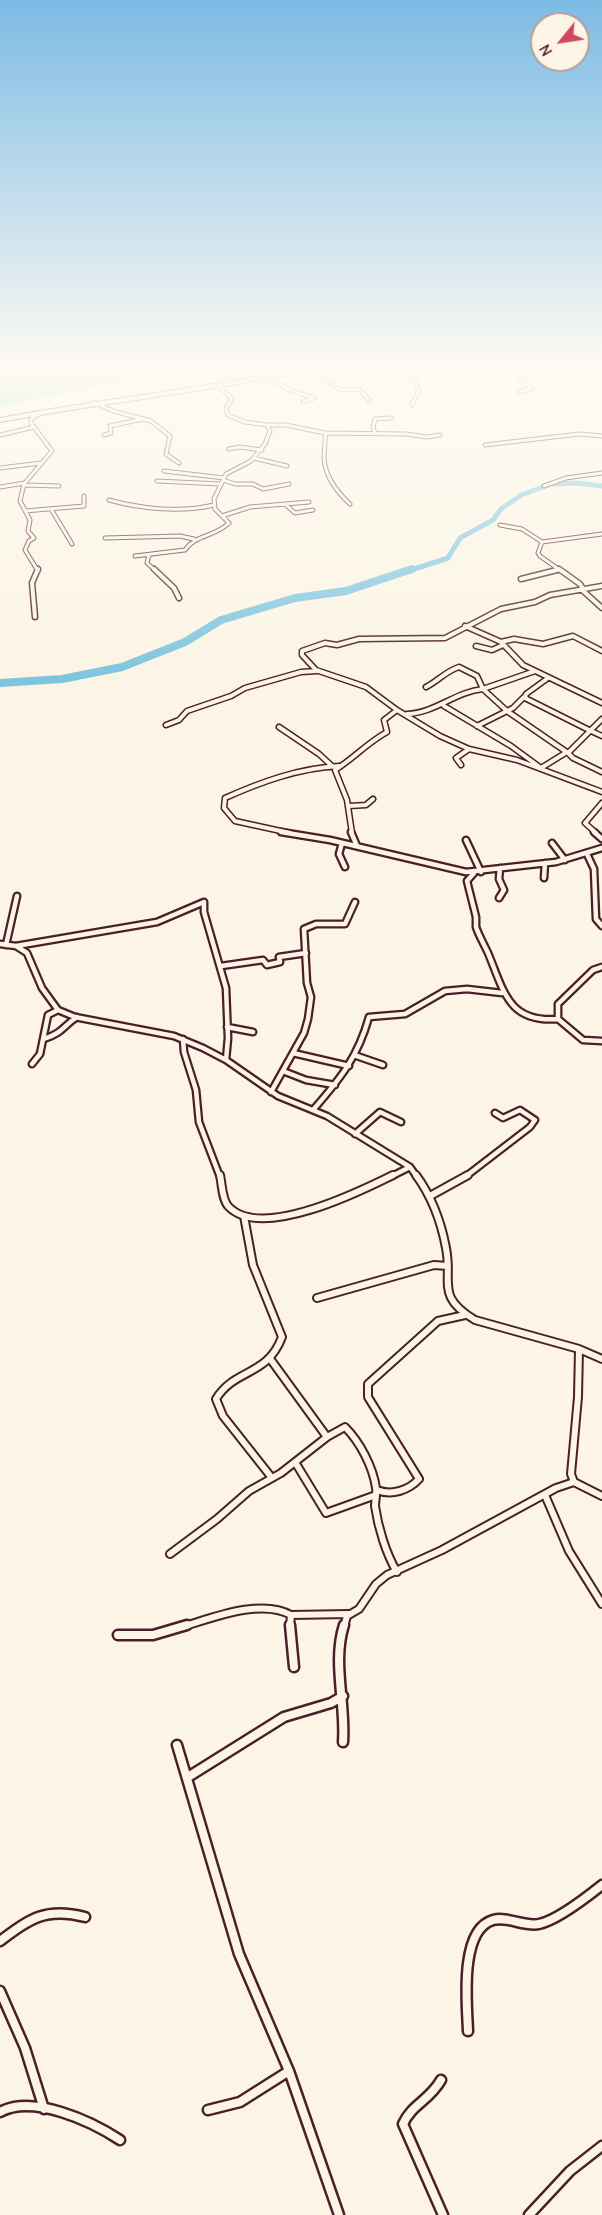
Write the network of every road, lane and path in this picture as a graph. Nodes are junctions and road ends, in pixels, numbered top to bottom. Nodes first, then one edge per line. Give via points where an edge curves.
1 (33, 473) edge
2 (182, 473) edge
3 (228, 473) edge
4 (329, 473) edge
5 (599, 473) edge
6 (224, 479) junction
7 (157, 481) dead end
8 (24, 484) junction
9 (220, 484) junction
10 (289, 484) dead end
11 (59, 486) dead end
12 (544, 486) dead end
13 (0, 487) edge
14 (84, 496) dead end
15 (109, 500) dead end
16 (309, 502) dead end
17 (350, 504) dead end
18 (214, 505) junction
19 (286, 505) junction
20 (51, 509) junction
21 (313, 510) dead end
22 (25, 511) junction
23 (222, 516) junction
24 (500, 525) dead end
25 (602, 534) edge
26 (105, 538) dead end
27 (194, 539) junction
28 (542, 542) junction
29 (72, 544) dead end
30 (148, 555) junction
31 (135, 556) dead end
32 (557, 570) junction
33 (521, 579) dead end
34 (602, 586) edge
35 (582, 589) junction
36 (179, 598) dead end
37 (602, 608) edge
38 (34, 617) dead end
39 (465, 626) junction
40 (502, 644) junction
41 (476, 646) dead end
42 (602, 651) edge
43 (318, 671) junction
44 (535, 671) junction
45 (549, 678) junction
46 (426, 687) dead end
47 (483, 689) junction
48 (524, 697) junction
49 (602, 704) edge
50 (444, 706) junction
51 (397, 710) junction
52 (507, 711) junction
53 (405, 714) junction
54 (602, 719) edge
55 (166, 725) dead end
56 (477, 726) junction
57 (279, 727) dead end
58 (589, 730) junction
59 (602, 736) edge
60 (469, 749) junction
61 (568, 752) junction
62 (461, 765) dead end
63 (332, 766) junction
64 (339, 766) junction
65 (542, 769) junction
66 (602, 772) edge
67 (602, 792) edge
68 (373, 799) dead end
69 (602, 803) edge
70 (349, 806) junction
71 (602, 839) edge
72 (466, 840) dead end
73 (342, 843) junction
74 (552, 843) dead end
75 (357, 846) junction
76 (602, 848) edge
77 (586, 854) junction
78 (565, 860) junction
79 (545, 863) junction
80 (345, 867) dead end
81 (500, 868) junction
82 (482, 872) junction
83 (475, 873) junction
84 (544, 878) dead end
85 (17, 896) dead end
86 (499, 898) dead end
87 (356, 902) dead end
88 (602, 926) edge
89 (3, 945) edge
90 (16, 946) junction
91 (306, 953) junction
92 (221, 966) junction
93 (602, 966) edge
94 (502, 993) junction
95 (58, 1010) junction
96 (77, 1017) junction
97 (558, 1019) junction
98 (227, 1027) junction
99 (253, 1032) dead end
100 (44, 1039) junction
101 (183, 1039) junction
102 (602, 1041) edge
103 (293, 1053) junction
104 (354, 1055) junction
105 (226, 1060) junction
106 (32, 1064) dead end
107 (383, 1065) dead end
108 (349, 1066) junction
109 (283, 1071) junction
110 (334, 1085) junction
111 (271, 1092) junction
112 (313, 1110) junction
113 (495, 1113) dead end
114 (401, 1122) dead end
115 (355, 1134) junction
116 (410, 1167) junction
117 (430, 1196) junction
118 (244, 1216) junction
119 (448, 1266) junction
120 (316, 1298) dead end
121 (465, 1316) junction
122 (579, 1349) junction
123 (602, 1359) edge
124 (271, 1360) junction
125 (327, 1437) junction
126 (296, 1462) junction
127 (272, 1478) junction
128 (574, 1482) junction
129 (376, 1492) junction
130 (545, 1495) junction
131 (602, 1496) edge
132 (170, 1554) dead end
133 (397, 1572) junction
134 (602, 1604) edge
135 (350, 1614) junction
136 (291, 1615) junction
137 (118, 1635) dead end
138 (294, 1667) dead end
139 (344, 1696) junction
140 (343, 1742) dead end
141 (177, 1745) dead end
142 (188, 1778) junction
143 (602, 1885) edge
144 (85, 1917) dead end
145 (0, 1941) edge
146 (0, 1991) edge
147 (468, 2031) dead end
148 (289, 2071) junction
149 (441, 2080) dead end
150 (44, 2109) junction
151 (208, 2110) dead end
152 (0, 2112) edge
153 (120, 2140) dead end
154 (602, 2145) edge
155 (339, 2215) edge
156 (443, 2215) edge
157 (529, 2215) edge

1 - 8 street
2 - 6 street
3 - 6 street
4 - 17 street
5 - 12 street
6 - 9 street
6 - 10 street via 263,489
7 - 9 street
8 - 11 street
8 - 13 street
8 - 22 street via 20,503
9 - 18 street
14 - 20 street via 84,506
15 - 18 street via 156,508
16 - 19 street
18 - 23 street
19 - 21 street via 295,513
19 - 23 street via 250,507
20 - 22 street
20 - 29 street
22 - 38 street via 30,520 28,531 34,538 25,550 38,570 32,582
23 - 27 street via 229,523 224,529
24 - 28 street via 526,531
25 - 28 street
26 - 27 street
27 - 30 street via 185,550
28 - 32 street via 538,554
30 - 31 street
30 - 36 street via 147,563 174,588
32 - 33 street
32 - 35 street
34 - 35 street
35 - 37 street
35 - 39 street via 501,609
39 - 40 street
39 - 43 street via 445,638 359,639 304,649 302,655
40 - 41 street via 492,650
40 - 42 street via 514,639 543,644 573,636
40 - 44 street
43 - 51 street via 366,687
43 - 55 street via 245,688 187,711 179,720
44 - 45 street
44 - 47 street
45 - 48 street
45 - 49 street
46 - 47 street via 459,667 477,676
47 - 50 street via 448,700
47 - 52 street
48 - 52 street
48 - 58 street
50 - 53 street
50 - 56 street
51 - 53 street
51 - 64 street via 384,720 387,732
52 - 56 street
52 - 61 street
53 - 60 street
54 - 58 street
56 - 65 street
57 - 63 street
58 - 59 street
58 - 61 street
60 - 62 street via 456,758
60 - 65 street
61 - 65 street
61 - 66 street
63 - 64 street
63 - 73 street via 260,784 225,798 223,803 235,821
64 - 70 street via 335,770
65 - 67 street
68 - 70 street via 366,805
69 - 71 street via 585,823
70 - 75 street
72 - 82 street
73 - 75 street
73 - 80 street via 339,854
74 - 78 street
75 - 83 street
76 - 77 street
77 - 78 street
77 - 88 street via 594,869 596,919
78 - 79 street
79 - 81 street
79 - 84 street
81 - 82 street
81 - 86 street via 504,890
82 - 83 street
83 - 94 street via 467,881 476,927
85 - 89 street
87 - 91 street via 345,924 316,924 304,929
89 - 90 street
90 - 92 street via 157,922 204,902
90 - 95 street via 27,953 42,988
91 - 92 street via 282,955 276,964 267,965 263,960
91 - 103 street via 310,1007 305,1030
92 - 98 street
93 - 97 street via 561,999
94 - 97 street via 511,1005 535,1020
94 - 104 street via 445,991 405,1014 369,1017
95 - 96 street
95 - 100 street via 48,1015
96 - 100 street via 61,1033
96 - 101 street
97 - 102 street via 583,1040
98 - 99 street
98 - 105 street
100 - 106 street
101 - 105 street
101 - 118 street via 196,1090 199,1122 218,1168 226,1204
103 - 108 street
103 - 109 street
104 - 107 street
104 - 108 street
105 - 111 street
108 - 110 street
109 - 110 street
109 - 111 street
110 - 112 street
111 - 112 street
112 - 115 street
113 - 117 street via 503,1118 520,1110 535,1120 477,1168
114 - 115 street via 380,1112
115 - 116 street
116 - 117 street
116 - 118 street via 317,1209 286,1216
117 - 119 street via 441,1225
118 - 124 street via 253,1265 282,1338
119 - 120 street via 434,1265
119 - 121 street via 447,1288
121 - 122 street
121 - 129 street via 438,1321 368,1384 368,1397 419,1479 416,1484 389,1494
122 - 123 street
122 - 128 street via 570,1465
124 - 125 street
124 - 127 street via 223,1389 216,1398 223,1416
125 - 126 street
125 - 129 street via 343,1427 351,1432
126 - 127 street
126 - 129 street via 326,1513
127 - 132 street via 249,1491
128 - 130 street
128 - 131 street
129 - 133 street via 375,1506 390,1561
130 - 133 street
130 - 134 street via 561,1534
133 - 135 street via 381,1579 360,1609
135 - 136 street
135 - 139 street via 343,1628
136 - 137 street via 285,1611 243,1609 153,1635
136 - 138 street via 289,1634
139 - 140 street
139 - 142 street via 284,1717
141 - 142 street
142 - 148 street via 239,1954
143 - 147 street via 546,1922 529,1924 504,1919 490,1920 484,1925 471,1943
144 - 145 street via 46,1911
146 - 150 street via 25,2048
148 - 151 street via 235,2104
148 - 155 street
149 - 156 street via 433,2094 408,2114 403,2124
150 - 152 street via 19,2104
150 - 153 street via 108,2130
154 - 157 street via 570,2171

